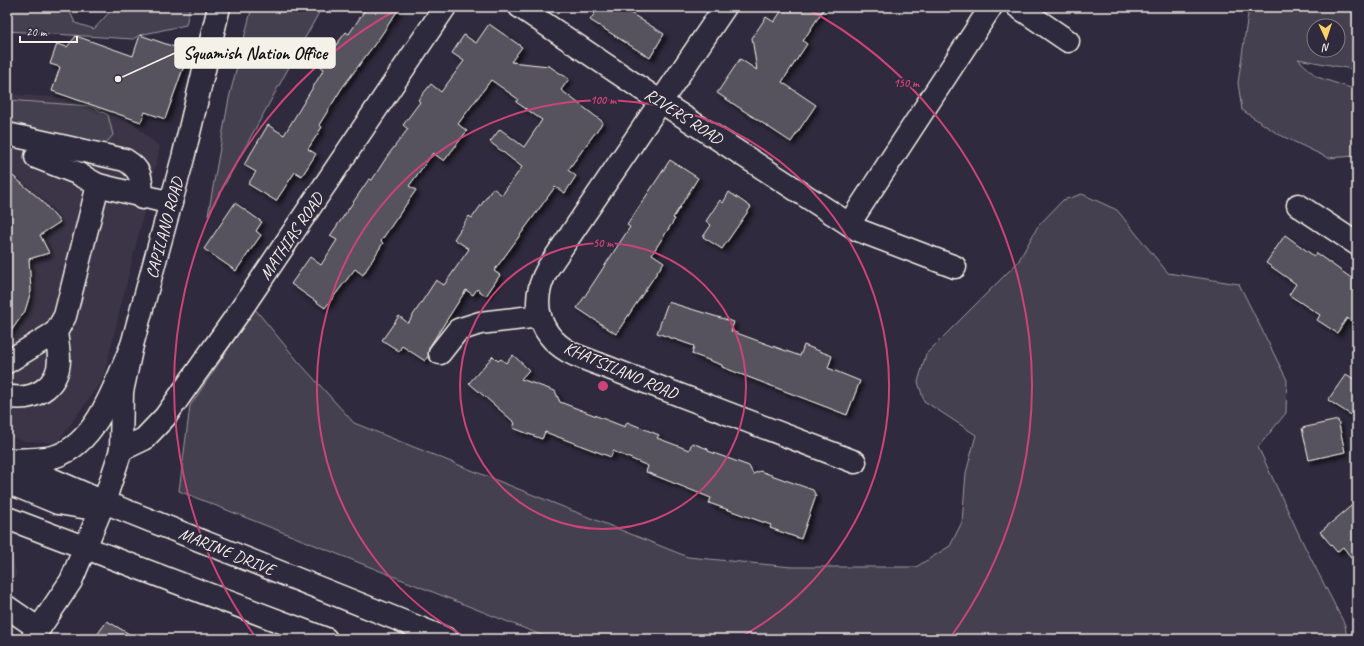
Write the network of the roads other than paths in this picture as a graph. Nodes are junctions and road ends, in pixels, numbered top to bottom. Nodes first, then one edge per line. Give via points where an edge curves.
1 (220, 7) edge
2 (445, 7) edge
3 (520, 7) edge
4 (725, 7) edge
5 (991, 7) edge
6 (1018, 7) edge
7 (1068, 41) dead end
8 (661, 102) junction
9 (7, 134) edge
10 (36, 157) dead end
11 (98, 185) junction
12 (142, 198) junction
13 (171, 203) junction
14 (1298, 205) dead end
15 (849, 224) junction
16 (1357, 244) edge
17 (955, 267) dead end
18 (540, 316) junction
19 (56, 332) junction
20 (132, 345) junction
21 (440, 353) dead end
22 (7, 362) edge
23 (7, 396) edge
24 (121, 450) junction
25 (7, 460) edge
26 (855, 462) dead end
27 (7, 482) edge
28 (104, 502) junction
29 (7, 518) edge
30 (85, 548) junction
31 (7, 607) edge
32 (35, 634) edge
33 (326, 639) edge
34 (447, 639) edge

1 - 13 street, CAPILANO ROAD
2 - 24 street, MATHIAS ROAD via 170,411 144,439
3 - 8 street, RIVERS ROAD
4 - 8 street, KHATSILANO ROAD
5 - 15 street
6 - 7 street
8 - 15 street, RIVERS ROAD
8 - 18 street, KHATSILANO ROAD via 542,280 538,304
9 - 12 street via 125,160 138,170
10 - 11 street via 72,170
11 - 12 street
11 - 19 street via 65,316
12 - 13 street
13 - 20 street, CAPILANO ROAD
14 - 16 street
15 - 17 street, RIVERS ROAD via 858,230
18 - 21 street via 480,323 458,330
18 - 26 street, KHATSILANO ROAD via 548,333 564,350
19 - 22 street
19 - 23 street via 60,360 50,385 39,394 26,398
20 - 24 street, CAPILANO ROAD via 122,392
20 - 25 street via 100,416 78,444 56,456
24 - 28 street, CAPILANO ROAD
25 - 28 street, MARINE DRIVE
27 - 28 street via 66,505 88,508
28 - 30 street
28 - 34 street, MARINE DRIVE
29 - 30 street
30 - 32 street via 69,584
30 - 33 street
31 - 32 street

